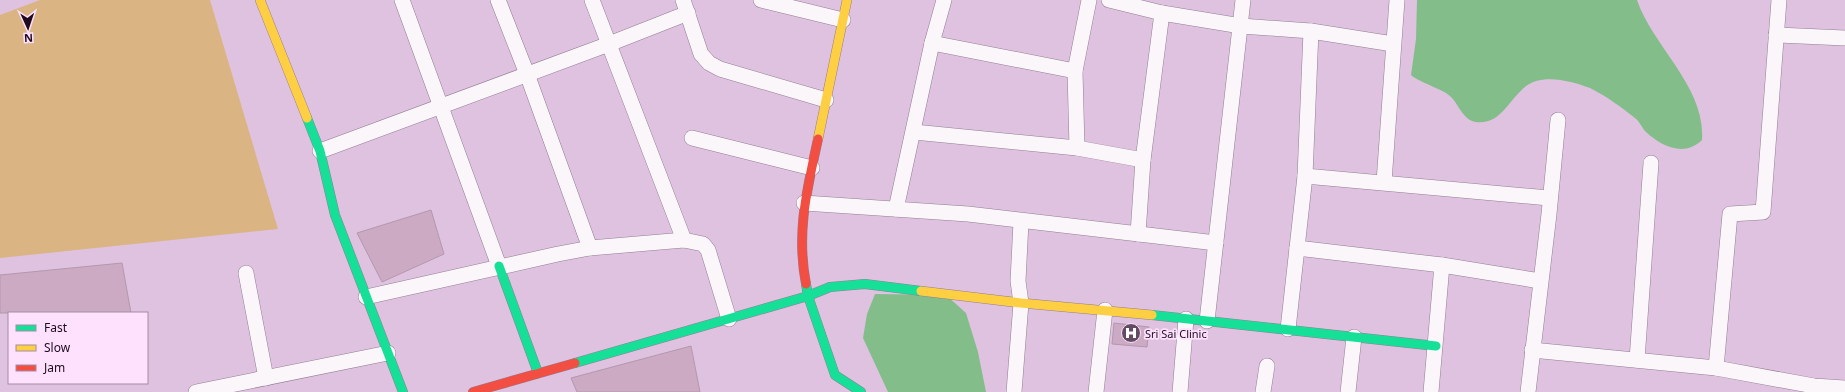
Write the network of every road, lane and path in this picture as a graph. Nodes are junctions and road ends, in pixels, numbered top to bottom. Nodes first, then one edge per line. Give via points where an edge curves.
1 (260, 0) edge
2 (402, 0) edge
3 (498, 0) edge
4 (592, 0) edge
5 (761, 0) edge
6 (848, 0) edge
7 (944, 0) edge
8 (1089, 0) edge
9 (1109, 0) edge
10 (1243, 0) edge
11 (1397, 0) edge
12 (1779, 0) edge
13 (686, 6) edge
14 (1162, 13) junction
15 (843, 20) junction
16 (1240, 26) junction
17 (1311, 31) junction
18 (1776, 35) junction
19 (1845, 38) edge
20 (932, 43) junction
21 (609, 44) junction
22 (1393, 44) junction
23 (1075, 71) junction
24 (527, 74) junction
25 (826, 100) junction
26 (441, 105) junction
27 (1558, 120) dead end
28 (914, 132) junction
29 (692, 138) dead end
30 (1077, 148) junction
31 (320, 151) junction
32 (1143, 160) junction
33 (1651, 163) dead end
34 (812, 168) junction
35 (1305, 176) junction
36 (1384, 182) junction
37 (1550, 198) junction
38 (804, 203) junction
39 (896, 210) junction
40 (1021, 222) junction
41 (1138, 234) junction
42 (684, 240) junction
43 (1216, 243) junction
44 (590, 248) junction
45 (1297, 248) junction
46 (1442, 265) junction
47 (499, 266) junction
48 (246, 273) dead end
49 (1540, 281) junction
50 (808, 296) junction
51 (366, 297) junction
52 (1021, 303) junction
53 (1105, 310) junction
54 (729, 319) junction
55 (1186, 319) junction
56 (1207, 321) junction
57 (1288, 330) junction
58 (1354, 337) junction
59 (1436, 346) junction
60 (1532, 350) junction
61 (388, 353) junction
62 (1637, 360) junction
63 (1267, 366) dead end
64 (1716, 368) junction
65 (538, 373) junction
66 (835, 375) junction
67 (266, 378) junction
68 (1845, 388) edge
69 (1814, 389) edge
70 (196, 392) edge
71 (402, 392) edge
72 (473, 392) edge
73 (840, 392) edge
74 (861, 392) edge
75 (1014, 392) edge
76 (1096, 392) edge
77 (1180, 392) edge
78 (1263, 392) edge
79 (1348, 392) edge
80 (1431, 392) edge
81 (1528, 392) edge

1 - 31 street
2 - 26 street
3 - 24 street
4 - 21 street
5 - 15 street
6 - 15 street
7 - 20 street
8 - 23 street
9 - 14 street
10 - 16 street
11 - 22 street
12 - 18 street
13 - 21 street
13 - 25 street via 702,54 709,63 720,69
14 - 16 street
14 - 32 street
15 - 25 street
16 - 17 street
16 - 43 street
17 - 22 street
17 - 35 street
18 - 19 street
18 - 64 street via 1763,212 1730,214
20 - 23 street
20 - 28 street
21 - 24 street
21 - 42 street
22 - 36 street
23 - 30 street
24 - 26 street
24 - 44 street
25 - 34 street
26 - 31 street
26 - 47 street
27 - 37 street
28 - 30 street
28 - 39 street
29 - 34 street
30 - 32 street
31 - 51 street via 335,215
32 - 41 street
33 - 62 street
34 - 38 street
35 - 36 street
35 - 45 street
36 - 37 street
37 - 49 street
38 - 39 street
38 - 50 street via 802,263
39 - 40 street via 968,214
40 - 41 street
40 - 52 street via 1018,281
41 - 43 street
42 - 44 street
42 - 54 street via 703,244 708,250
43 - 56 street
44 - 47 street
45 - 46 street
45 - 57 street
46 - 49 street
46 - 59 street
47 - 51 street
47 - 65 street
48 - 67 street
49 - 60 street
50 - 52 street via 830,287 865,284
50 - 54 street
50 - 66 street
51 - 61 street
52 - 53 street
52 - 75 street
53 - 55 street
53 - 76 street
54 - 65 street
55 - 56 street
55 - 77 street
56 - 57 street
57 - 58 street
58 - 59 street
58 - 79 street
59 - 80 street
60 - 62 street
60 - 81 street
61 - 67 street
61 - 71 street
62 - 64 street
63 - 78 street
64 - 69 street
65 - 72 street
66 - 73 street
66 - 74 street
67 - 70 street
68 - 69 street

